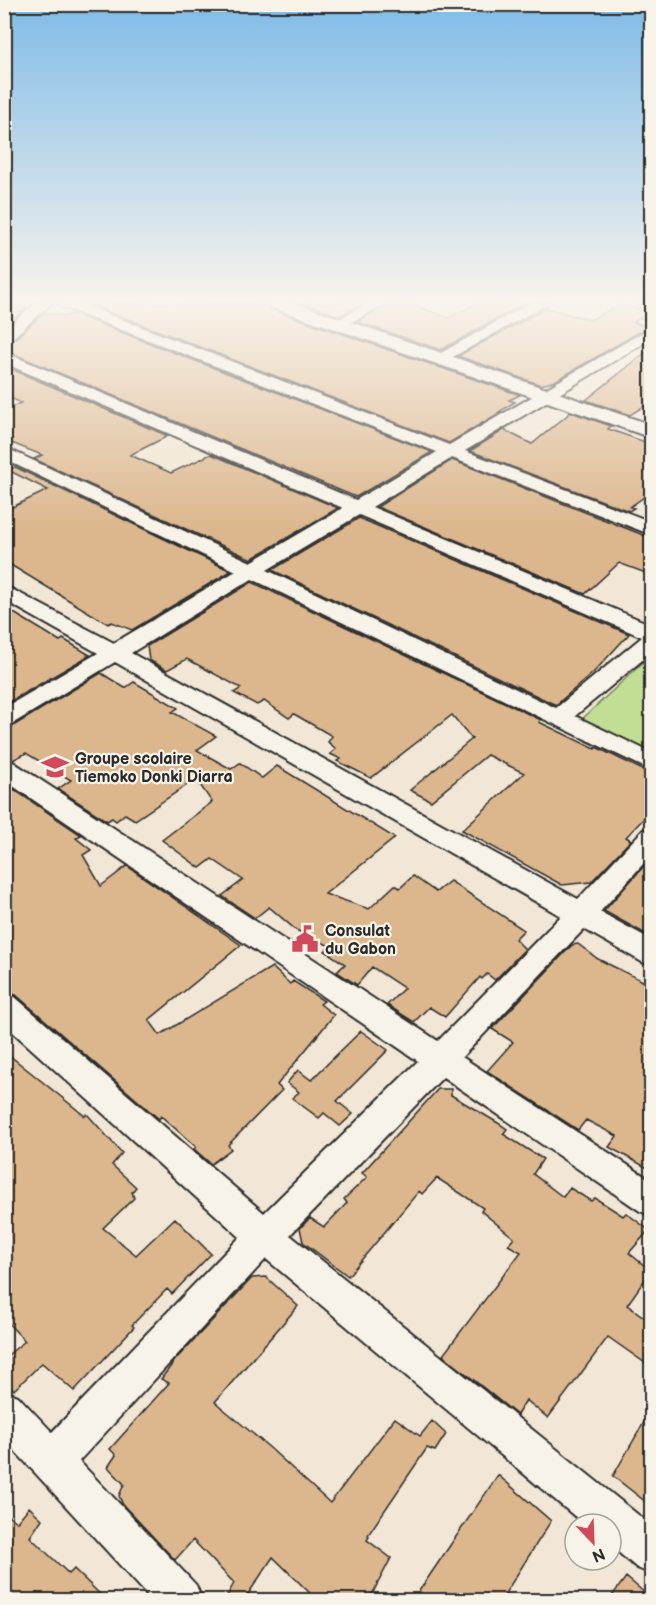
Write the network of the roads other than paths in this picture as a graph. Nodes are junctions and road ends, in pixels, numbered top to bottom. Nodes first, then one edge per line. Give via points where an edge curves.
1 (53, 378) edge
2 (261, 378) edge
3 (492, 378) edge
4 (573, 378) edge
5 (543, 396) junction
6 (651, 432) edge
7 (450, 450) junction
8 (4, 452) edge
9 (356, 507) junction
10 (651, 529) edge
11 (252, 571) junction
12 (4, 591) edge
13 (651, 633) edge
14 (651, 640) edge
15 (117, 654) junction
16 (558, 718) junction
17 (4, 719) edge
18 (651, 763) edge
19 (4, 768) edge
20 (651, 837) edge
21 (582, 914) junction
22 (651, 954) edge
23 (4, 1006) edge
24 (441, 1060) junction
25 (651, 1200) edge
26 (265, 1236) junction
27 (4, 1410) edge
28 (51, 1462) junction
29 (651, 1553) edge
30 (181, 1600) edge

1 - 9 street
2 - 7 street
3 - 5 street
4 - 5 street
5 - 6 street
5 - 7 street
7 - 9 street
7 - 10 street
8 - 11 street
9 - 11 street
9 - 13 street
11 - 15 street
11 - 16 street
12 - 15 street
14 - 16 street
15 - 17 street
15 - 21 street
16 - 18 street
19 - 24 street
20 - 21 street
21 - 22 street
21 - 24 street
23 - 26 street
24 - 25 street
24 - 26 street
26 - 28 street
26 - 29 street
27 - 28 street
28 - 30 street

